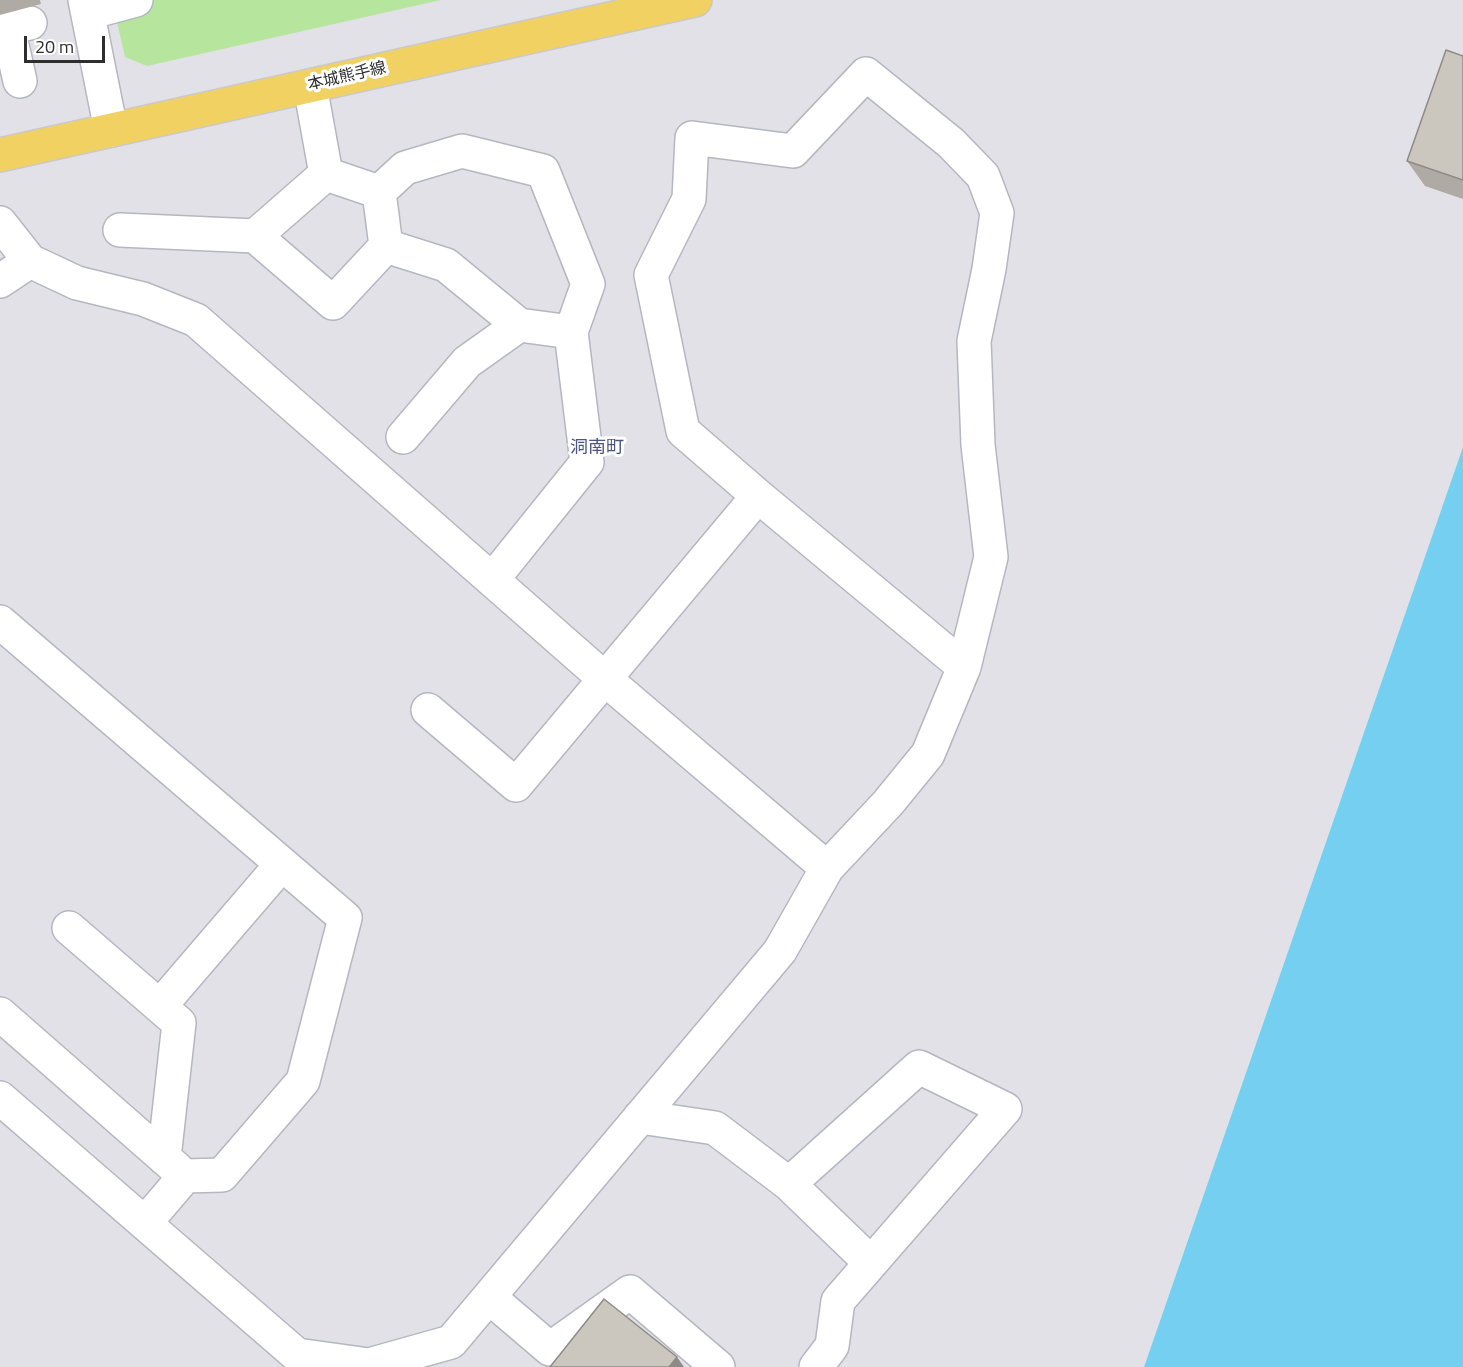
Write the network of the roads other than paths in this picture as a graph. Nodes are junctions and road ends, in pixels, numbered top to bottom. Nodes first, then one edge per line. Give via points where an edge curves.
1 (136, 0) edge
2 (596, 0) edge
3 (694, 0) edge
4 (86, 7) edge
5 (30, 23) dead end
6 (20, 79) edge
7 (310, 86) junction
8 (110, 119) junction
9 (0, 133) edge
10 (0, 155) edge
11 (326, 174) junction
12 (379, 192) junction
13 (0, 223) edge
14 (120, 230) dead end
15 (255, 236) junction
16 (386, 246) junction
17 (30, 261) junction
18 (0, 281) edge
19 (519, 325) junction
20 (571, 332) junction
21 (403, 437) dead end
22 (758, 496) junction
23 (492, 580) junction
24 (0, 622) edge
25 (964, 667) junction
26 (605, 679) junction
27 (428, 710) dead end
28 (282, 864) junction
29 (827, 868) junction
30 (69, 928) dead end
31 (160, 1006) junction
32 (0, 1014) edge
33 (0, 1098) edge
34 (640, 1117) junction
35 (175, 1167) junction
36 (789, 1184) junction
37 (145, 1223) junction
38 (871, 1263) junction
39 (489, 1297) junction
40 (718, 1367) edge
41 (816, 1367) edge

1 - 4 street
2 - 8 main road, 本城熊手線
3 - 7 main road, 本城熊手線
4 - 8 street
5 - 6 street via 8,28
7 - 8 main road, 本城熊手線
7 - 11 street
8 - 9 main road, 本城熊手線
8 - 10 main road, 本城熊手線
11 - 12 street
11 - 15 street
12 - 16 street
12 - 20 street via 405,168 462,151 543,171 588,284
13 - 17 street
14 - 15 street
15 - 16 street via 333,303
16 - 19 street via 446,265
17 - 18 street
17 - 23 street via 77,283 143,299 196,320
19 - 20 street
19 - 21 street via 467,362
20 - 23 street via 587,462
22 - 25 street
22 - 25 street via 682,431 651,275 690,199 692,138 793,151 866,74 951,143 983,176 997,213 974,341 978,445 991,557
22 - 26 street
23 - 26 street
24 - 28 street
25 - 29 street via 928,754
26 - 27 street via 516,785
26 - 29 street
28 - 31 street
28 - 35 street via 345,918 303,1081 222,1175
29 - 34 street via 780,951
30 - 31 street
31 - 35 street via 179,1023
32 - 35 street
33 - 37 street
34 - 36 street via 715,1128
34 - 39 street
35 - 37 street
36 - 38 street
36 - 38 street via 919,1067 1005,1109
37 - 39 street via 297,1355 369,1365 451,1342
38 - 41 street via 838,1301 832,1346
39 - 40 street via 550,1349 630,1292

